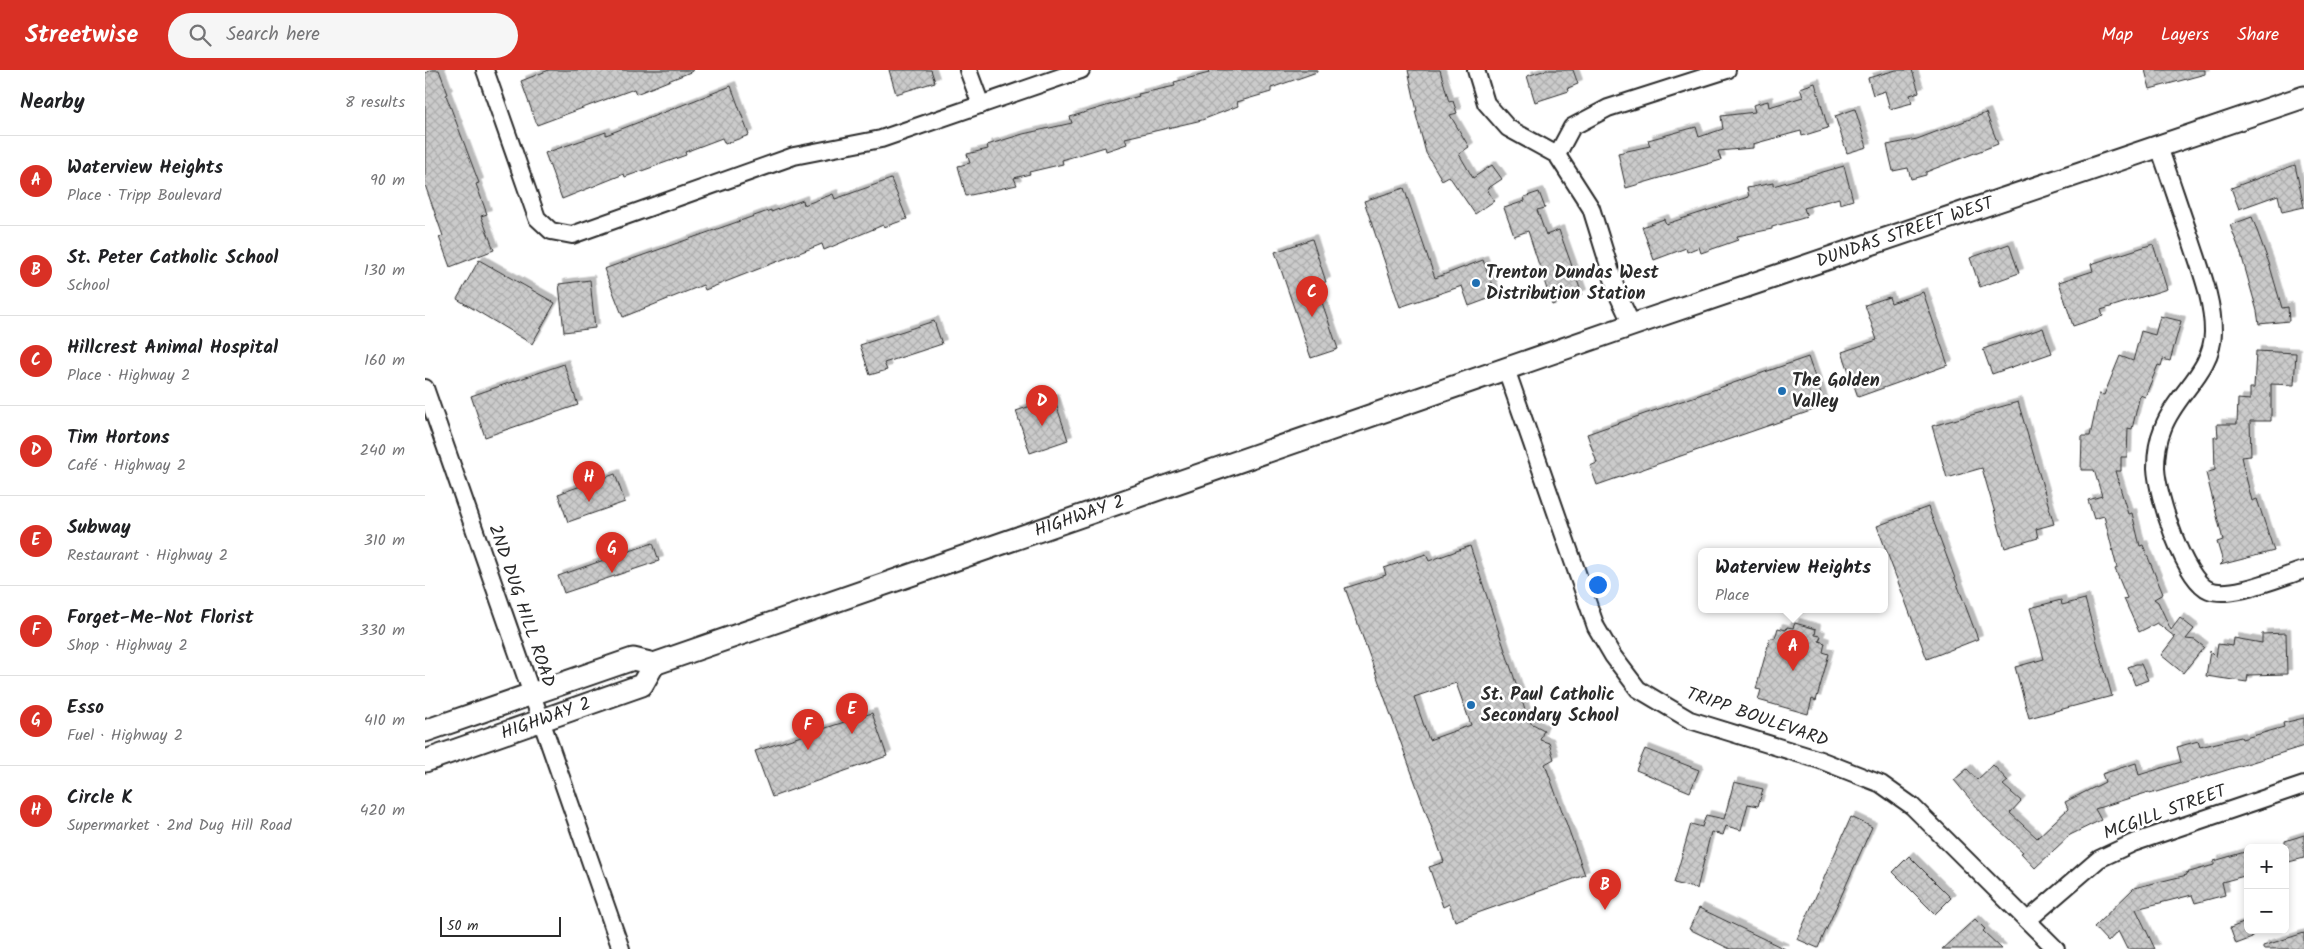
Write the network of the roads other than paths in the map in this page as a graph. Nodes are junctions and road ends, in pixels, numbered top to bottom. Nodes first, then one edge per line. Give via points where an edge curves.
1 (485, 70) edge
2 (969, 70) edge
3 (1081, 70) edge
4 (1476, 70) edge
5 (1727, 70) edge
6 (2304, 97) edge
7 (981, 104) junction
8 (2159, 147) junction
9 (1557, 155) junction
10 (1632, 325) junction
11 (1506, 369) junction
12 (425, 388) edge
13 (2304, 570) edge
14 (654, 664) junction
15 (530, 695) junction
16 (539, 721) junction
17 (425, 731) edge
18 (425, 761) edge
19 (2304, 785) edge
20 (2029, 920) junction
21 (621, 949) edge
22 (2056, 949) edge

1 - 7 street via 537,218 551,231 572,234 794,156 881,139
2 - 7 street
3 - 7 street
4 - 9 street via 1486,104 1507,128
5 - 9 street via 1608,108 1572,127
6 - 8 main road, DUNDAS STREET WEST
8 - 10 main road, DUNDAS STREET WEST
8 - 13 street via 2210,297 2213,332 2207,361 2163,427 2157,447 2156,469 2162,498 2185,563 2195,580 2209,590 2227,594
9 - 10 street via 1591,208 1618,295
10 - 11 main road, DUNDAS STREET WEST
11 - 14 main road, HIGHWAY 2
11 - 20 street, TRIPP BOULEVARD via 1596,627 1613,656 1639,688 1690,720 1820,760 1881,784 1912,806
12 - 15 street, 2ND DUG HILL ROAD
14 - 15 main road, HIGHWAY 2 via 633,659
14 - 16 main road, HIGHWAY 2 via 642,685
15 - 16 street, 2ND DUG HILL ROAD
15 - 17 main road, HIGHWAY 2
16 - 18 main road, HIGHWAY 2
16 - 21 street, 2ND DUG HILL ROAD
19 - 20 street, MCGILL STREET via 2133,843 2099,859
20 - 22 street, TRIPP BOULEVARD

